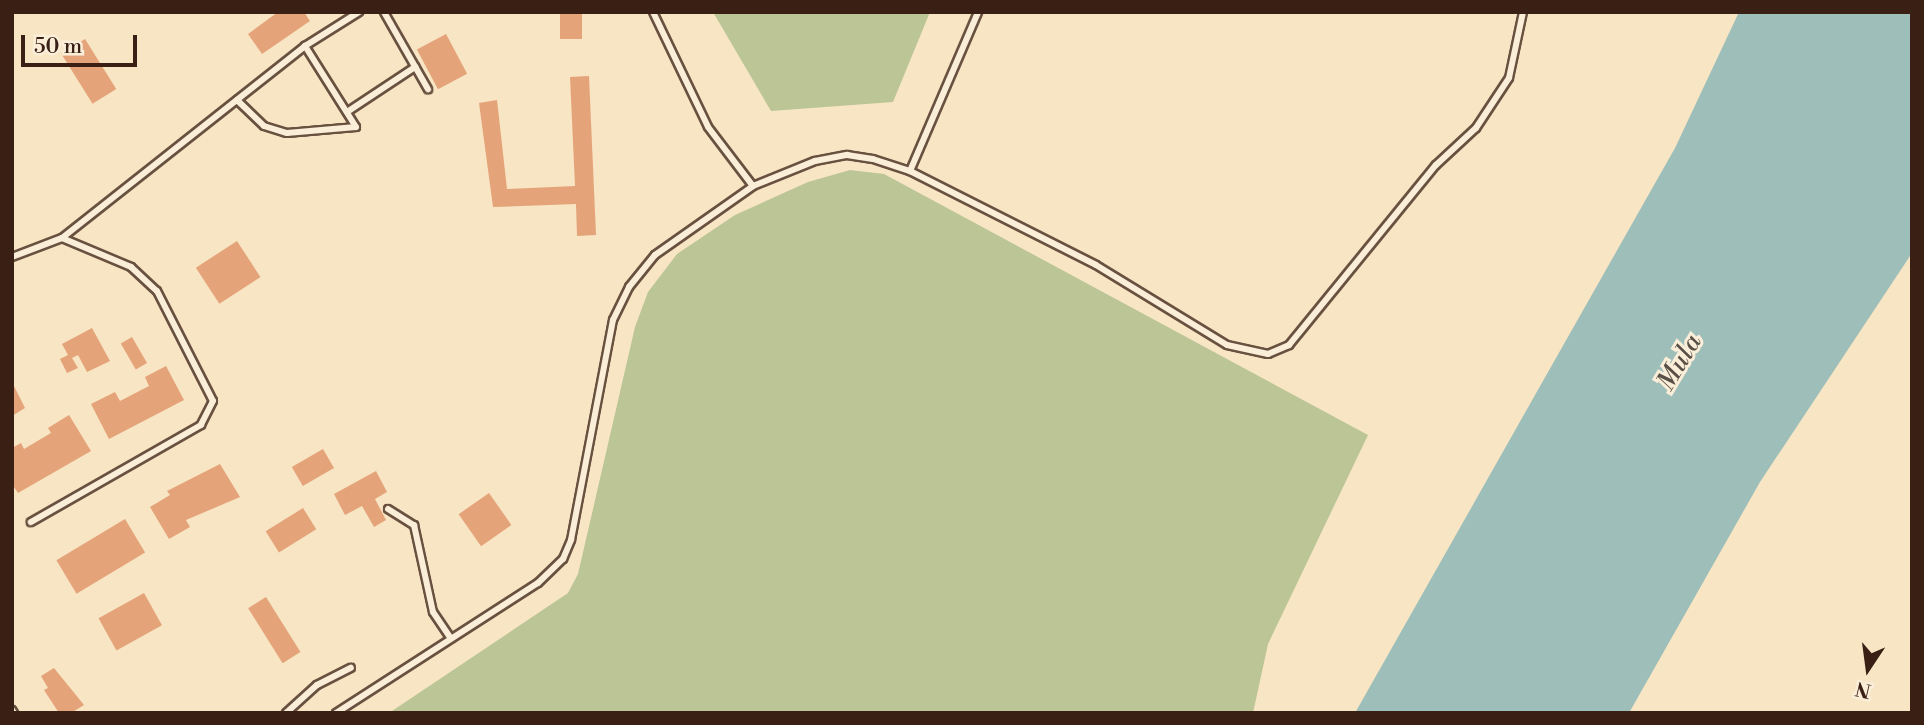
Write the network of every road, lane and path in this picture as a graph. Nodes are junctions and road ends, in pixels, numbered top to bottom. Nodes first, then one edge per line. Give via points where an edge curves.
1 (359, 12) edge
2 (384, 12) edge
3 (653, 12) edge
4 (978, 12) edge
5 (1523, 12) edge
6 (305, 46) junction
7 (415, 67) junction
8 (428, 89) dead end
9 (237, 100) junction
10 (347, 112) junction
11 (910, 171) junction
12 (753, 186) junction
13 (62, 238) junction
14 (12, 257) edge
15 (388, 509) dead end
16 (32, 522) dead end
17 (451, 639) junction
18 (351, 668) dead end
19 (286, 713) edge
20 (336, 713) edge

1 - 6 lane
2 - 7 lane
3 - 12 lane via 708,127
4 - 11 lane
5 - 11 lane via 1509,78 1476,128 1436,165 1289,345 1268,354 1227,345 1096,265
6 - 9 lane
6 - 10 lane
7 - 8 lane
7 - 10 lane
9 - 10 lane via 264,126 287,133 356,127
9 - 13 lane
11 - 12 lane via 847,155 815,160
12 - 17 lane via 655,255 629,287 612,320 571,540 563,559 538,583
13 - 14 lane
13 - 16 lane via 98,249 151,284 213,401 201,425
15 - 17 lane via 414,525 433,612
17 - 20 lane
18 - 19 lane via 317,685

